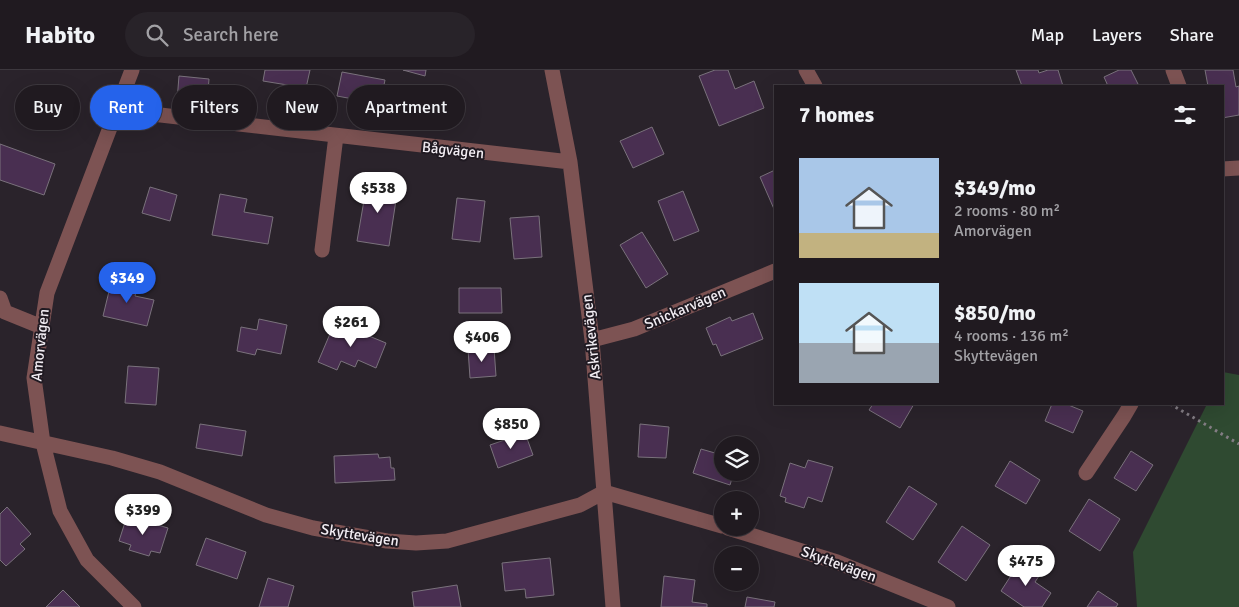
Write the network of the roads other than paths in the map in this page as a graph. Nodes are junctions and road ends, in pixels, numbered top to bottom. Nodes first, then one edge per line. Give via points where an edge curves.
1 (132, 70) edge
2 (552, 70) edge
3 (806, 70) edge
4 (1173, 70) edge
5 (126, 85) edge
6 (814, 85) edge
7 (1179, 85) edge
8 (162, 115) edge
9 (109, 130) edge
10 (336, 136) junction
11 (570, 162) junction
12 (1239, 168) edge
13 (1224, 169) edge
14 (322, 250) dead end
15 (774, 270) edge
16 (0, 298) edge
17 (42, 327) junction
18 (592, 340) junction
19 (1130, 405) edge
20 (0, 433) edge
21 (43, 443) junction
22 (1086, 473) dead end
23 (604, 492) junction
24 (714, 524) edge
25 (754, 536) edge
26 (134, 607) edge
27 (612, 607) edge
28 (948, 607) edge

1 - 5 street, Amorvägen
2 - 11 street, Askrikevägen
3 - 6 street
4 - 7 street
8 - 10 street, Bågvägen
9 - 17 street, Amorvägen via 47,293
10 - 11 street, Bågvägen
10 - 14 street
11 - 18 street, Askrikevägen
12 - 13 street
15 - 18 street, Snickarvägen via 634,329
16 - 17 street via 5,312
17 - 21 street, Amorvägen via 34,378
18 - 23 street, Askrikevägen
19 - 22 street
20 - 21 street, Skyttevägen
21 - 23 street, Skyttevägen via 160,472 266,516 313,528 416,544 447,541 580,505
21 - 26 street, Amorvägen via 60,511 72,535 87,560
23 - 24 street
23 - 27 street, Askrikevägen
25 - 28 street, Skyttevägen via 837,562

